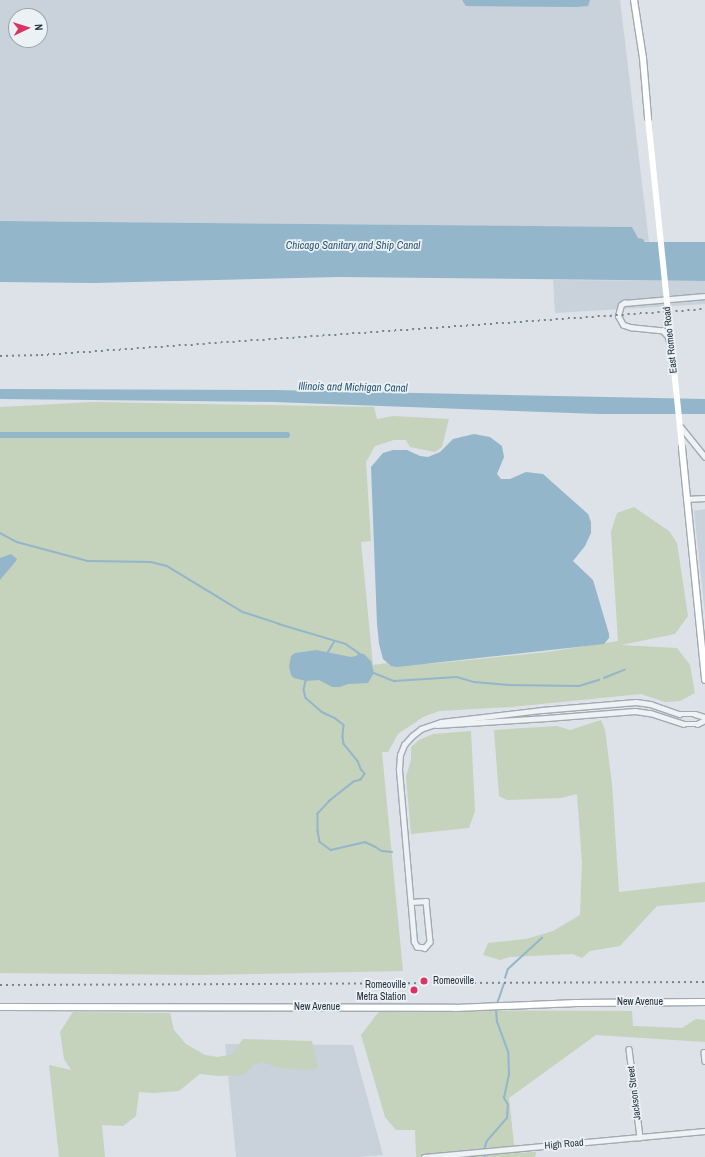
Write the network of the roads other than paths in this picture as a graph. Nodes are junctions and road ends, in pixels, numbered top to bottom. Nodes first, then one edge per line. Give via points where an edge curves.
1 (634, 0) edge
2 (705, 296) edge
3 (705, 457) edge
4 (705, 498) edge
5 (686, 500) junction
6 (705, 680) edge
7 (705, 717) edge
8 (705, 720) edge
9 (434, 725) junction
10 (411, 902) junction
11 (705, 1002) edge
12 (0, 1007) edge
13 (629, 1049) dead end
14 (704, 1052) edge
15 (705, 1061) edge
16 (705, 1131) edge
17 (640, 1137) junction
18 (424, 1157) edge

1 - 5 main road, East Romeo Road, bridge via 643,58
2 - 3 street, bridge via 624,303 618,313 620,321 626,327 658,330 668,337 676,416 683,432
4 - 5 street
5 - 6 main road, East Romeo Road
7 - 9 street via 679,714 636,702 542,710 441,722
8 - 9 street via 697,724 683,724 635,711
9 - 10 street via 421,729 412,736 402,750 399,762
10 - 10 street via 414,942 417,947 425,948 430,942 426,901
11 - 12 main road, New Avenue via 577,1003 455,1008
13 - 17 street, Jackson Street
14 - 15 street
16 - 17 street, High Road
17 - 18 street, High Road

